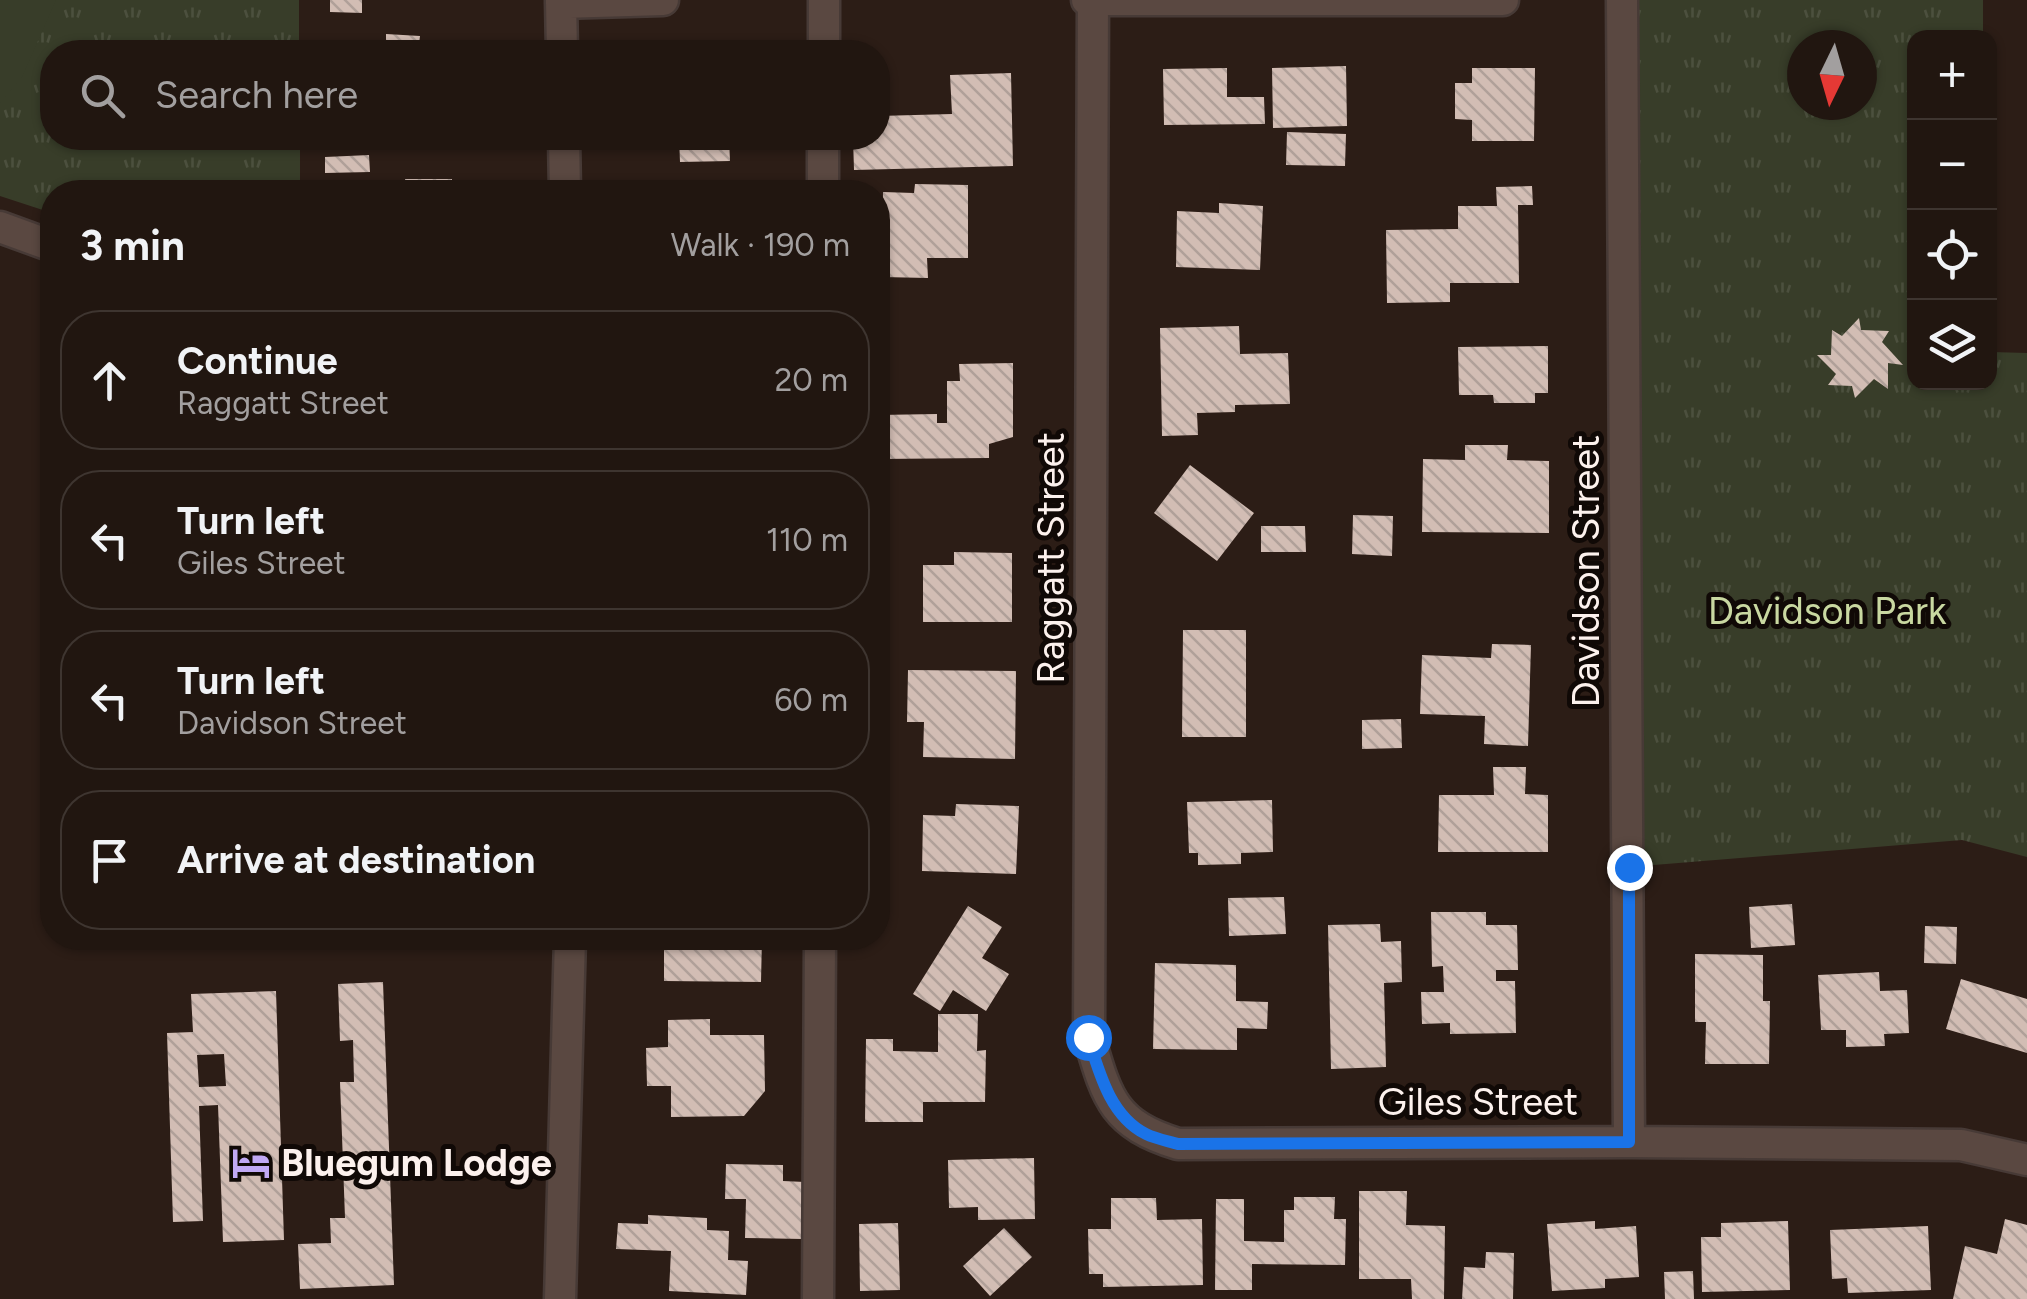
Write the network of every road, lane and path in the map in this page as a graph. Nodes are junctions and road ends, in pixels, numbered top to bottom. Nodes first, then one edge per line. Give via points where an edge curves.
1 (663, 0) edge
2 (824, 0) edge
3 (1090, 0) edge
4 (1502, 0) edge
5 (1622, 0) edge
6 (561, 1) edge
7 (562, 40) edge
8 (824, 40) edge
9 (564, 150) edge
10 (823, 150) edge
11 (565, 180) edge
12 (823, 180) edge
13 (0, 227) edge
14 (40, 242) edge
15 (570, 950) edge
16 (820, 950) edge
17 (1118, 1110) joint
18 (1629, 1142) junction
19 (2027, 1160) edge
20 (560, 1299) edge
21 (818, 1299) edge

1 - 6 street
2 - 8 street
3 - 4 street
3 - 17 street, Raggatt Street via 1088,1037
5 - 18 street, Davidson Street
6 - 7 street
9 - 11 street
10 - 12 street
13 - 14 street
15 - 20 street
16 - 21 street
17 - 18 street, Giles Street via 1144,1133 1178,1144
18 - 19 street, Giles Street via 1962,1145

